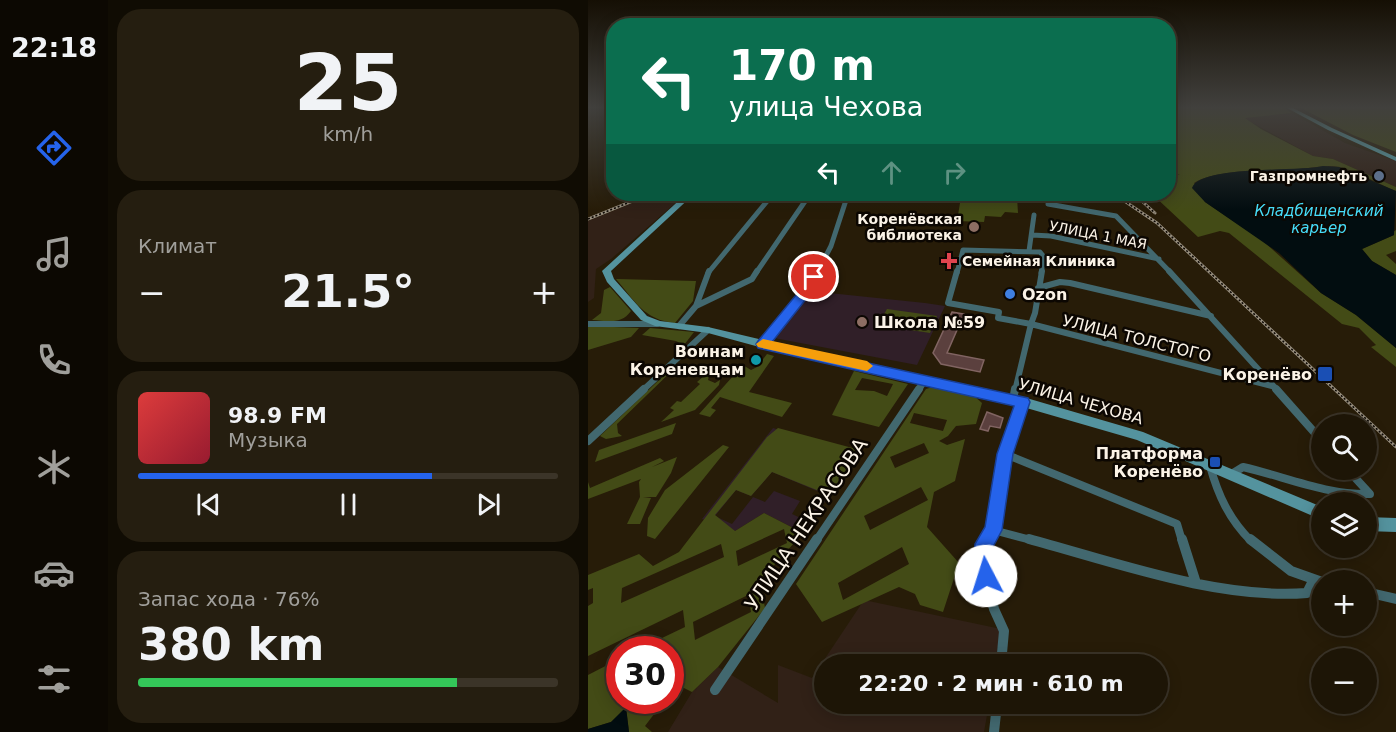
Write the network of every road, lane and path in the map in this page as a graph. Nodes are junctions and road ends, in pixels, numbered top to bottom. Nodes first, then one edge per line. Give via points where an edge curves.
1 (1359, 142) edge
2 (1396, 159) edge
3 (682, 201) edge
4 (767, 201) edge
5 (805, 201) edge
6 (846, 201) edge
7 (1048, 204) dead end
8 (1034, 215) dead end
9 (1032, 235) junction
10 (1029, 251) junction
11 (1159, 259) junction
12 (1038, 288) junction
13 (696, 306) junction
14 (1212, 316) junction
15 (640, 320) junction
16 (588, 324) edge
17 (1030, 324) junction
18 (679, 326) junction
19 (708, 330) junction
20 (763, 344) junction
21 (926, 379) junction
22 (1272, 386) junction
23 (1018, 401) junction
24 (1311, 429) edge
25 (588, 441) edge
26 (1005, 454) junction
27 (1210, 466) junction
28 (1230, 475) junction
29 (1357, 480) edge
30 (1311, 509) edge
31 (1377, 524) edge
32 (1396, 525) edge
33 (993, 530) junction
34 (1311, 579) edge
35 (1196, 583) junction
36 (1311, 588) edge
37 (1377, 595) edge
38 (1396, 599) edge
39 (1002, 654) edge
40 (715, 690) dead end
41 (996, 714) edge
42 (994, 732) edge

1 - 2 main road
3 - 15 main road via 606,271
4 - 13 street via 704,278
5 - 13 street via 752,279
6 - 20 street via 823,262 806,291
7 - 11 street via 1116,216
8 - 9 street
9 - 10 street
9 - 11 street, УЛИЦА 1 МАЯ
10 - 12 street via 1040,252 1044,257
10 - 17 street, УЛИЦА ТОЛСТОГО via 963,250 948,303 999,312 998,318
11 - 14 street
12 - 14 street via 1070,283
12 - 17 street
13 - 18 street
14 - 22 street
15 - 16 street
15 - 18 main road, УЛИЦА ЧЕХОВА
17 - 22 street, УЛИЦА ТОЛСТОГО
17 - 23 street
18 - 19 main road, УЛИЦА ЧЕХОВА
19 - 20 main road, УЛИЦА ЧЕХОВА
19 - 25 street
20 - 21 main road, УЛИЦА ЧЕХОВА
21 - 23 main road, УЛИЦА ЧЕХОВА
21 - 40 street, УЛИЦА НЕКРАСОВА
22 - 24 street
23 - 26 street
23 - 27 main road, УЛИЦА ЧЕХОВА via 1139,436
26 - 33 street
26 - 35 street via 1177,524
27 - 28 main road, УЛИЦА ЧЕХОВА
27 - 34 street via 1220,498 1244,532 1282,564
28 - 29 street via 1243,467 1353,496 1370,494
28 - 30 main road, УЛИЦА ЧЕХОВА
31 - 32 main road
33 - 35 street
33 - 39 street via 984,544 982,560 993,609 1004,631
35 - 36 street via 1281,595
37 - 38 street
41 - 42 street

